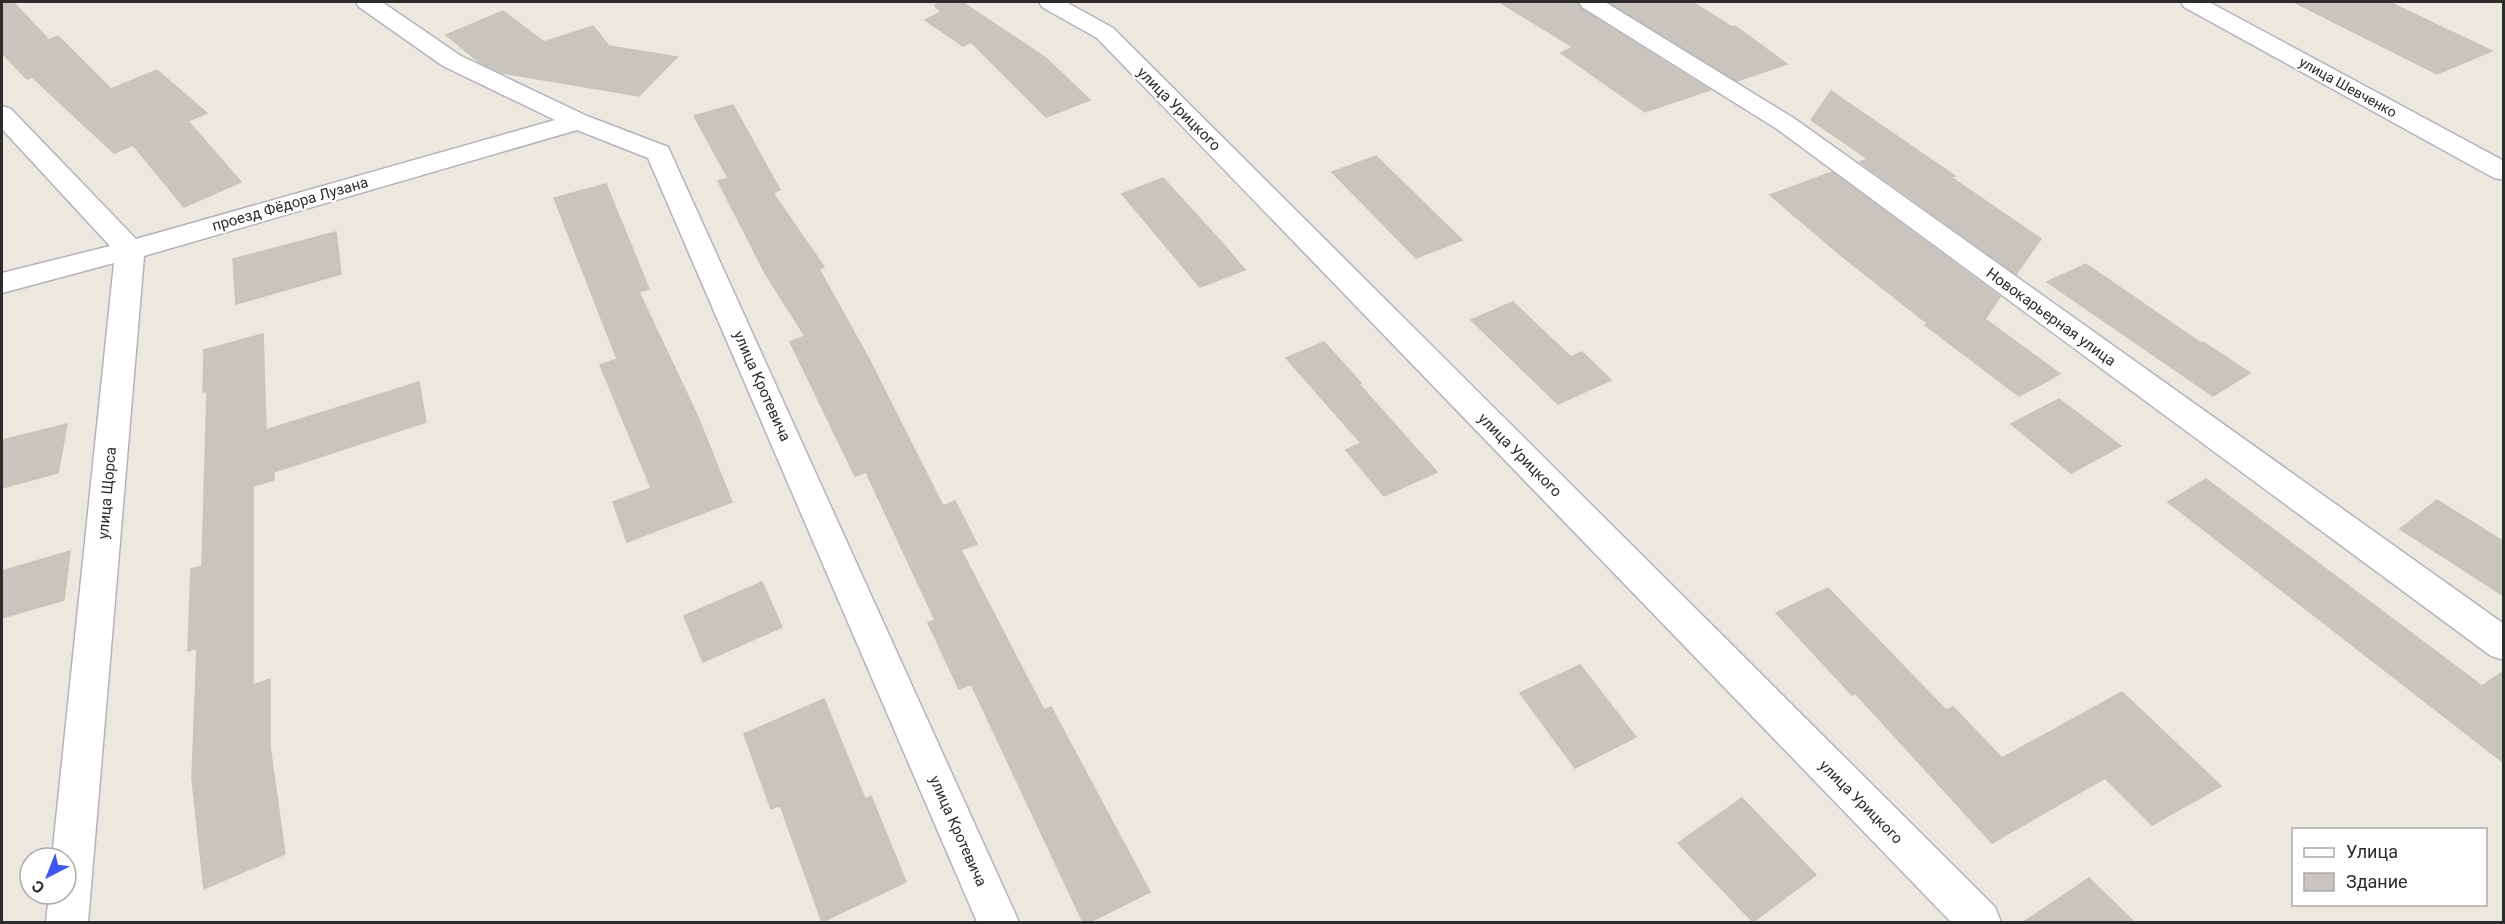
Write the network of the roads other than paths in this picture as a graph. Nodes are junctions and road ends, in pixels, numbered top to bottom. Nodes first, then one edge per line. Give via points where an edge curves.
1 (367, 2) edge
2 (1050, 2) edge
3 (1590, 2) edge
4 (2192, 2) edge
5 (2, 114) edge
6 (578, 121) junction
7 (2504, 172) edge
8 (130, 250) junction
9 (2, 283) edge
10 (2504, 645) edge
11 (67, 922) edge
12 (998, 922) edge
13 (1980, 922) edge

1 - 6 street, улица Кротевича via 452,61
2 - 13 street, улица Урицкого via 1105,33
3 - 10 street, Новокарьерная улица via 1786,124
4 - 7 street, улица Шевченко
5 - 8 street
6 - 8 street, проезд Фёдора Лузана
6 - 12 street, улица Кротевича via 659,153
8 - 9 street, проезд Фёдора Лузана
8 - 11 street, улица Щорса

